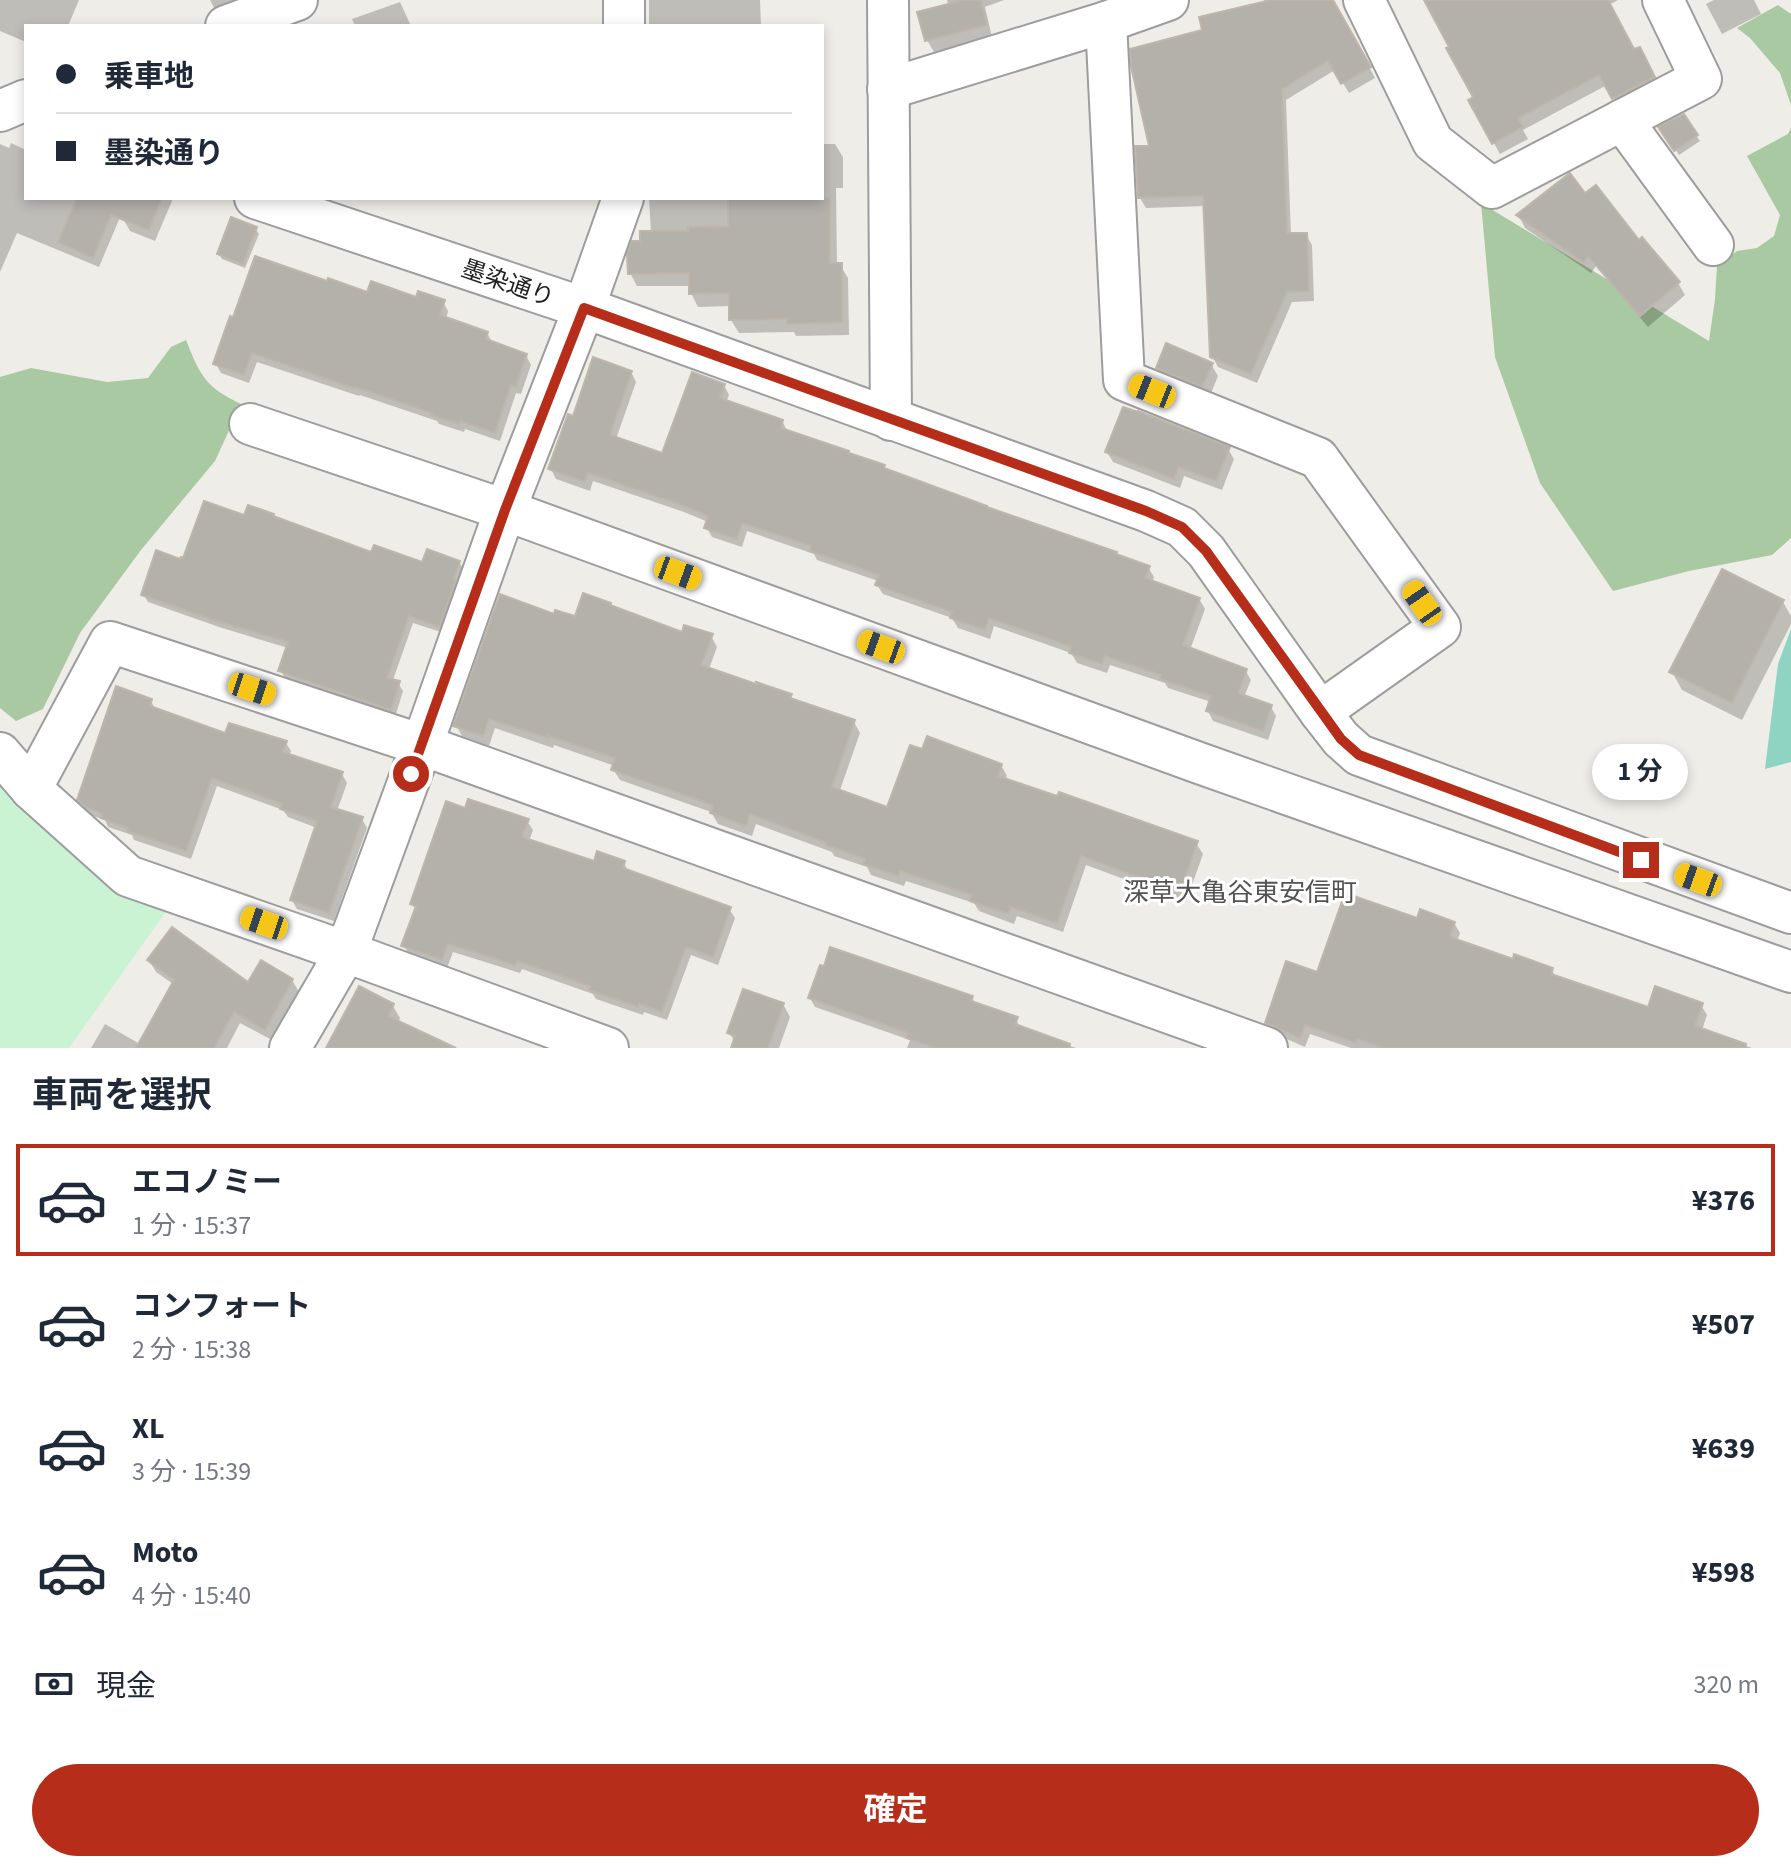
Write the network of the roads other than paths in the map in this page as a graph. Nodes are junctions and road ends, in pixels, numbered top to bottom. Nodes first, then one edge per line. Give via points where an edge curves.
1 (297, 0) edge
2 (624, 0) edge
3 (888, 0) edge
4 (1168, 0) edge
5 (1364, 0) edge
6 (1663, 0) edge
7 (1106, 22) junction
8 (231, 24) edge
9 (624, 24) edge
10 (888, 89) junction
11 (24, 101) edge
12 (0, 112) edge
13 (1622, 120) junction
14 (24, 122) edge
15 (261, 200) edge
16 (622, 200) edge
17 (1713, 245) dead end
18 (584, 308) junction
19 (891, 420) junction
20 (250, 424) dead end
21 (505, 510) junction
22 (1320, 712) junction
23 (422, 745) junction
24 (0, 753) edge
25 (31, 789) junction
26 (1791, 913) edge
27 (346, 952) junction
28 (1791, 972) edge
29 (1178, 1033) edge
30 (290, 1048) edge
31 (608, 1048) edge
32 (1267, 1048) edge

1 - 8 street
2 - 9 street
3 - 10 street
4 - 7 street
5 - 13 street via 1433,142 1492,188
6 - 13 street via 1701,79
7 - 10 street
7 - 22 street via 1124,380 1318,458 1440,627
10 - 19 street
11 - 12 street
12 - 14 street
13 - 17 street
15 - 18 street, 墨染通り
16 - 18 street
18 - 19 street, 墨染通り
18 - 21 street
19 - 22 street, 墨染通り via 1182,527 1206,551
20 - 21 street
21 - 23 street
21 - 28 street
22 - 26 street, 墨染通り via 1341,739 1371,761
23 - 25 street via 110,642
23 - 27 street
23 - 29 street
24 - 25 street
25 - 27 street via 128,876
27 - 30 street
27 - 31 street
29 - 32 street

